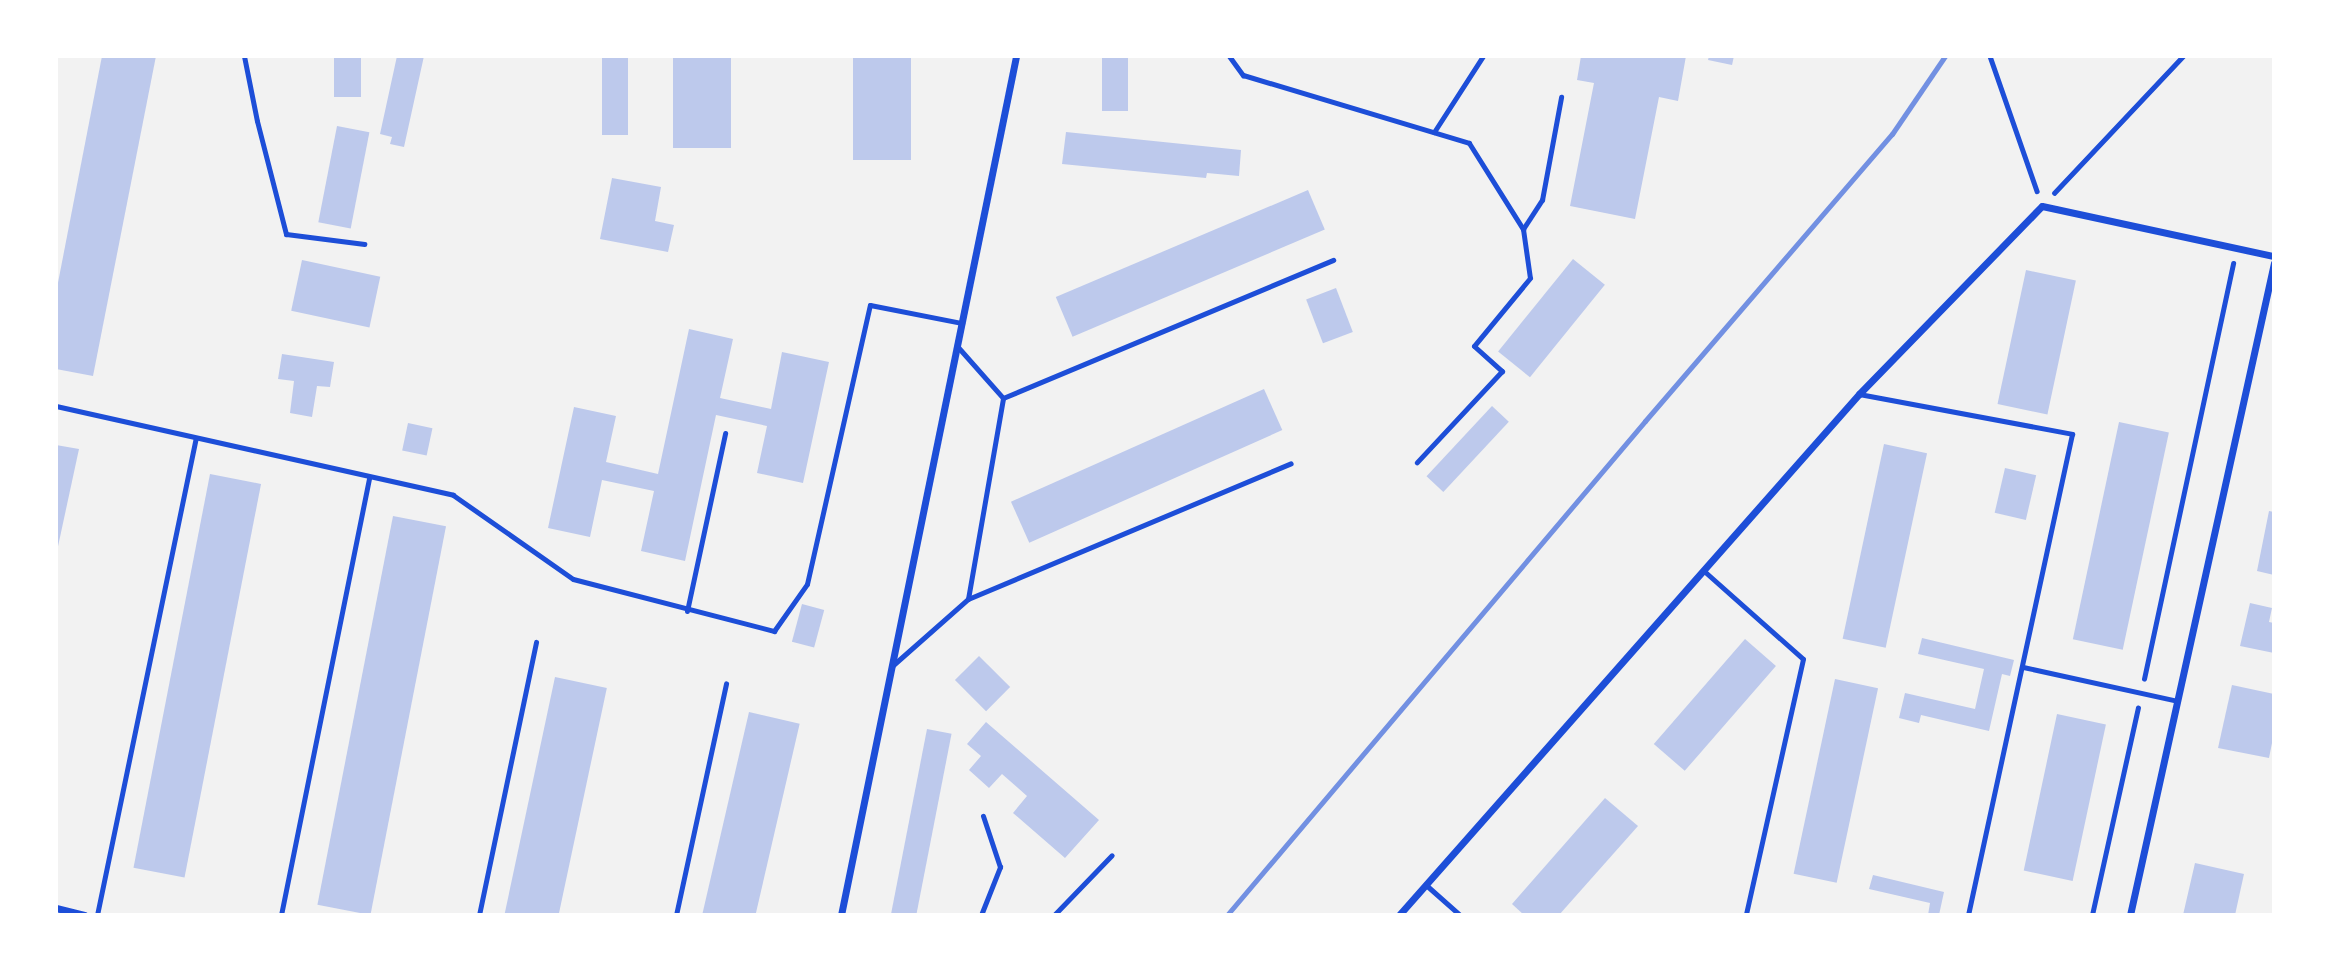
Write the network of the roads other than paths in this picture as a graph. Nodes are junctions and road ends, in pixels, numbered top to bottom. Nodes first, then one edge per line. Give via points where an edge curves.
1 (244, 56) edge
2 (1016, 56) edge
3 (1229, 56) edge
4 (1483, 56) edge
5 (1561, 97) dead end
6 (1434, 132) junction
7 (1523, 229) junction
8 (364, 244) dead end
9 (2274, 256) edge
10 (1333, 260) dead end
11 (2274, 263) edge
12 (962, 323) junction
13 (957, 346) junction
14 (1860, 394) junction
15 (1003, 398) junction
16 (56, 406) edge
17 (725, 433) dead end
18 (196, 438) junction
19 (1418, 462) dead end
20 (1291, 463) dead end
21 (369, 478) junction
22 (1704, 571) junction
23 (968, 599) junction
24 (687, 611) junction
25 (537, 642) dead end
26 (892, 667) junction
27 (2022, 667) junction
28 (726, 683) dead end
29 (2177, 701) junction
30 (983, 816) dead end
31 (1112, 855) dead end
32 (1426, 885) junction
33 (56, 908) edge
34 (74, 914) edge
35 (84, 915) edge
36 (97, 915) edge
37 (281, 915) edge
38 (479, 915) edge
39 (676, 915) edge
40 (841, 915) edge
41 (981, 915) edge
42 (1055, 915) edge
43 (1399, 915) edge
44 (1460, 915) edge
45 (1746, 915) edge
46 (1968, 915) edge
47 (2130, 915) edge

1 - 8 lane via 286,234
2 - 12 street
3 - 6 lane via 1243,75
4 - 6 lane
5 - 7 lane via 1542,200
6 - 7 lane via 1469,143
7 - 19 lane via 1530,278 1474,346 1502,372
9 - 14 street via 2042,206
10 - 15 lane
11 - 29 street
12 - 13 street
12 - 24 lane via 870,304 807,584 774,631
13 - 15 lane
13 - 26 street
14 - 22 street
14 - 27 lane via 2072,434
15 - 23 lane
16 - 18 lane
17 - 24 lane
18 - 21 lane
18 - 36 lane
20 - 23 lane
21 - 24 lane via 453,495 573,579
21 - 37 lane
22 - 32 street
22 - 45 lane via 1803,659
23 - 26 lane
25 - 38 lane
26 - 40 street
27 - 29 lane
27 - 46 lane
28 - 39 lane
29 - 47 street
30 - 41 lane via 1000,867
31 - 42 lane
32 - 43 street
32 - 44 lane
33 - 34 street
34 - 35 street

